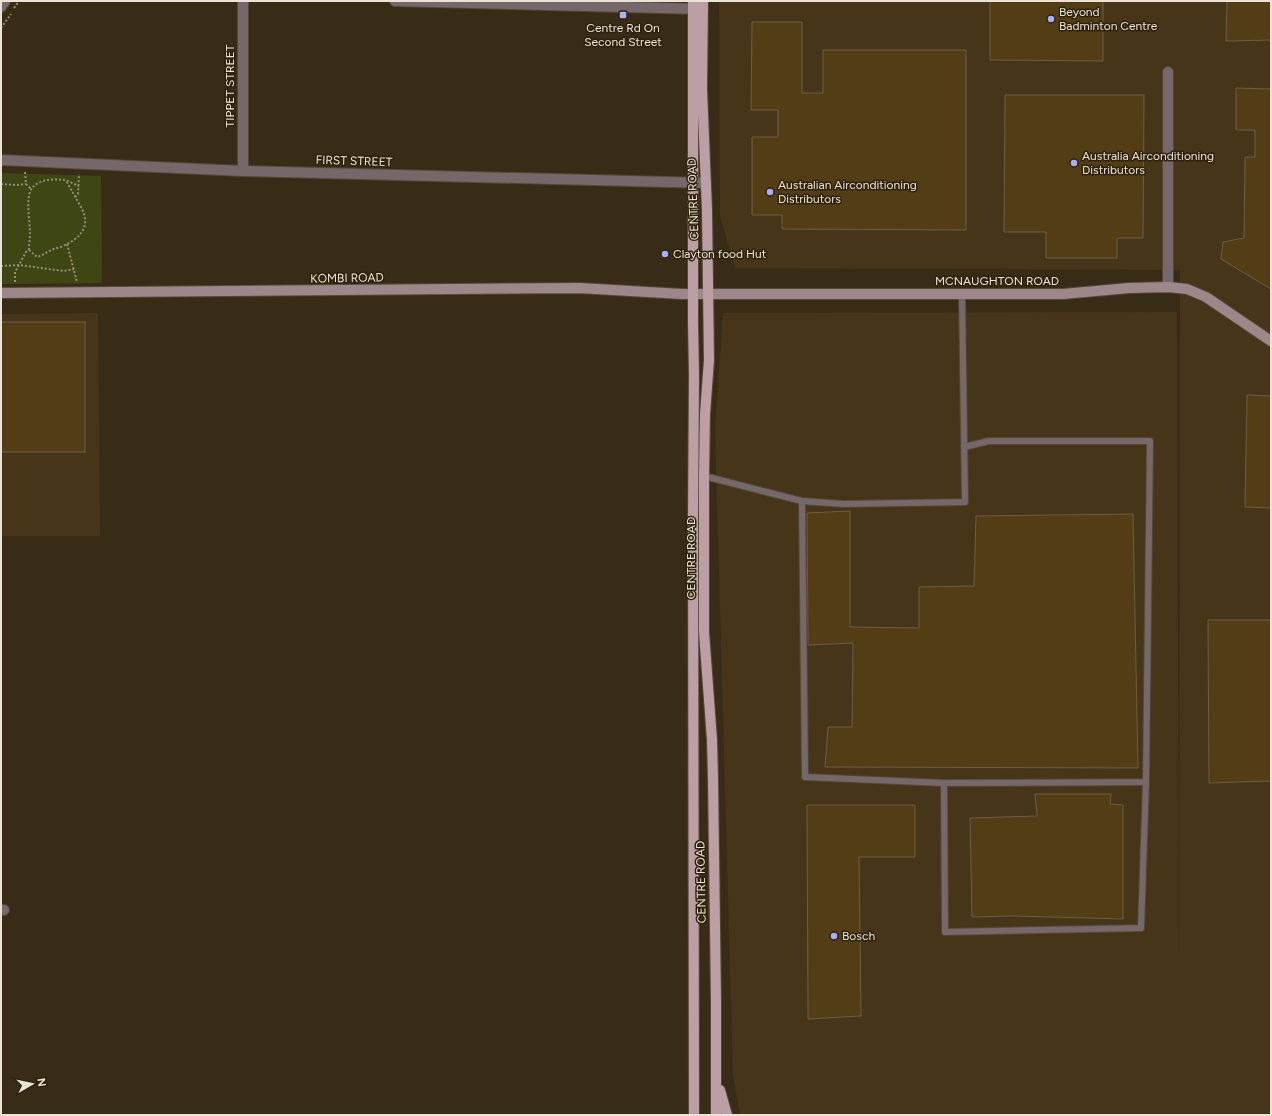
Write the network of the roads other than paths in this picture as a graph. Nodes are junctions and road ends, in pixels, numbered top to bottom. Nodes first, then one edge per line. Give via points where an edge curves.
1 (5, 1) edge
2 (243, 1) edge
3 (395, 1) edge
4 (698, 5) edge
5 (1, 7) edge
6 (1168, 72) dead end
7 (1, 160) edge
8 (244, 171) junction
9 (692, 183) junction
10 (706, 183) junction
11 (1168, 287) junction
12 (1, 293) edge
13 (693, 294) junction
14 (708, 294) junction
15 (962, 294) junction
16 (1271, 341) edge
17 (964, 447) junction
18 (704, 476) junction
19 (802, 501) junction
20 (1146, 782) junction
21 (944, 783) junction
22 (716, 1077) junction
23 (693, 1114) edge
24 (716, 1115) edge
25 (727, 1115) edge

1 - 5 street
2 - 8 street, TIPPET STREET
3 - 4 street
4 - 9 main road, CENTRE ROAD
4 - 10 main road, CENTRE ROAD
6 - 11 street
7 - 8 street, FIRST STREET
8 - 9 street, FIRST STREET
9 - 10 street, FIRST STREET
9 - 13 main road, CENTRE ROAD
10 - 14 main road, CENTRE ROAD
11 - 15 main road, MCNAUGHTON ROAD via 1063,294
11 - 16 main road, MCNAUGHTON ROAD via 1188,289 1206,297
12 - 13 main road, KOMBI ROAD via 579,288
13 - 14 main road, KOMBI ROAD
13 - 23 main road, CENTRE ROAD
14 - 15 main road, MCNAUGHTON ROAD
14 - 18 main road, CENTRE ROAD
15 - 17 lane
17 - 19 lane via 965,502 843,504
17 - 20 lane via 989,441 1150,441
18 - 19 lane
18 - 22 main road, CENTRE ROAD via 704,632 712,747
19 - 21 lane via 805,777
20 - 21 lane
20 - 21 lane via 1141,928 945,932
22 - 24 main road, CENTRE ROAD
22 - 25 main road

